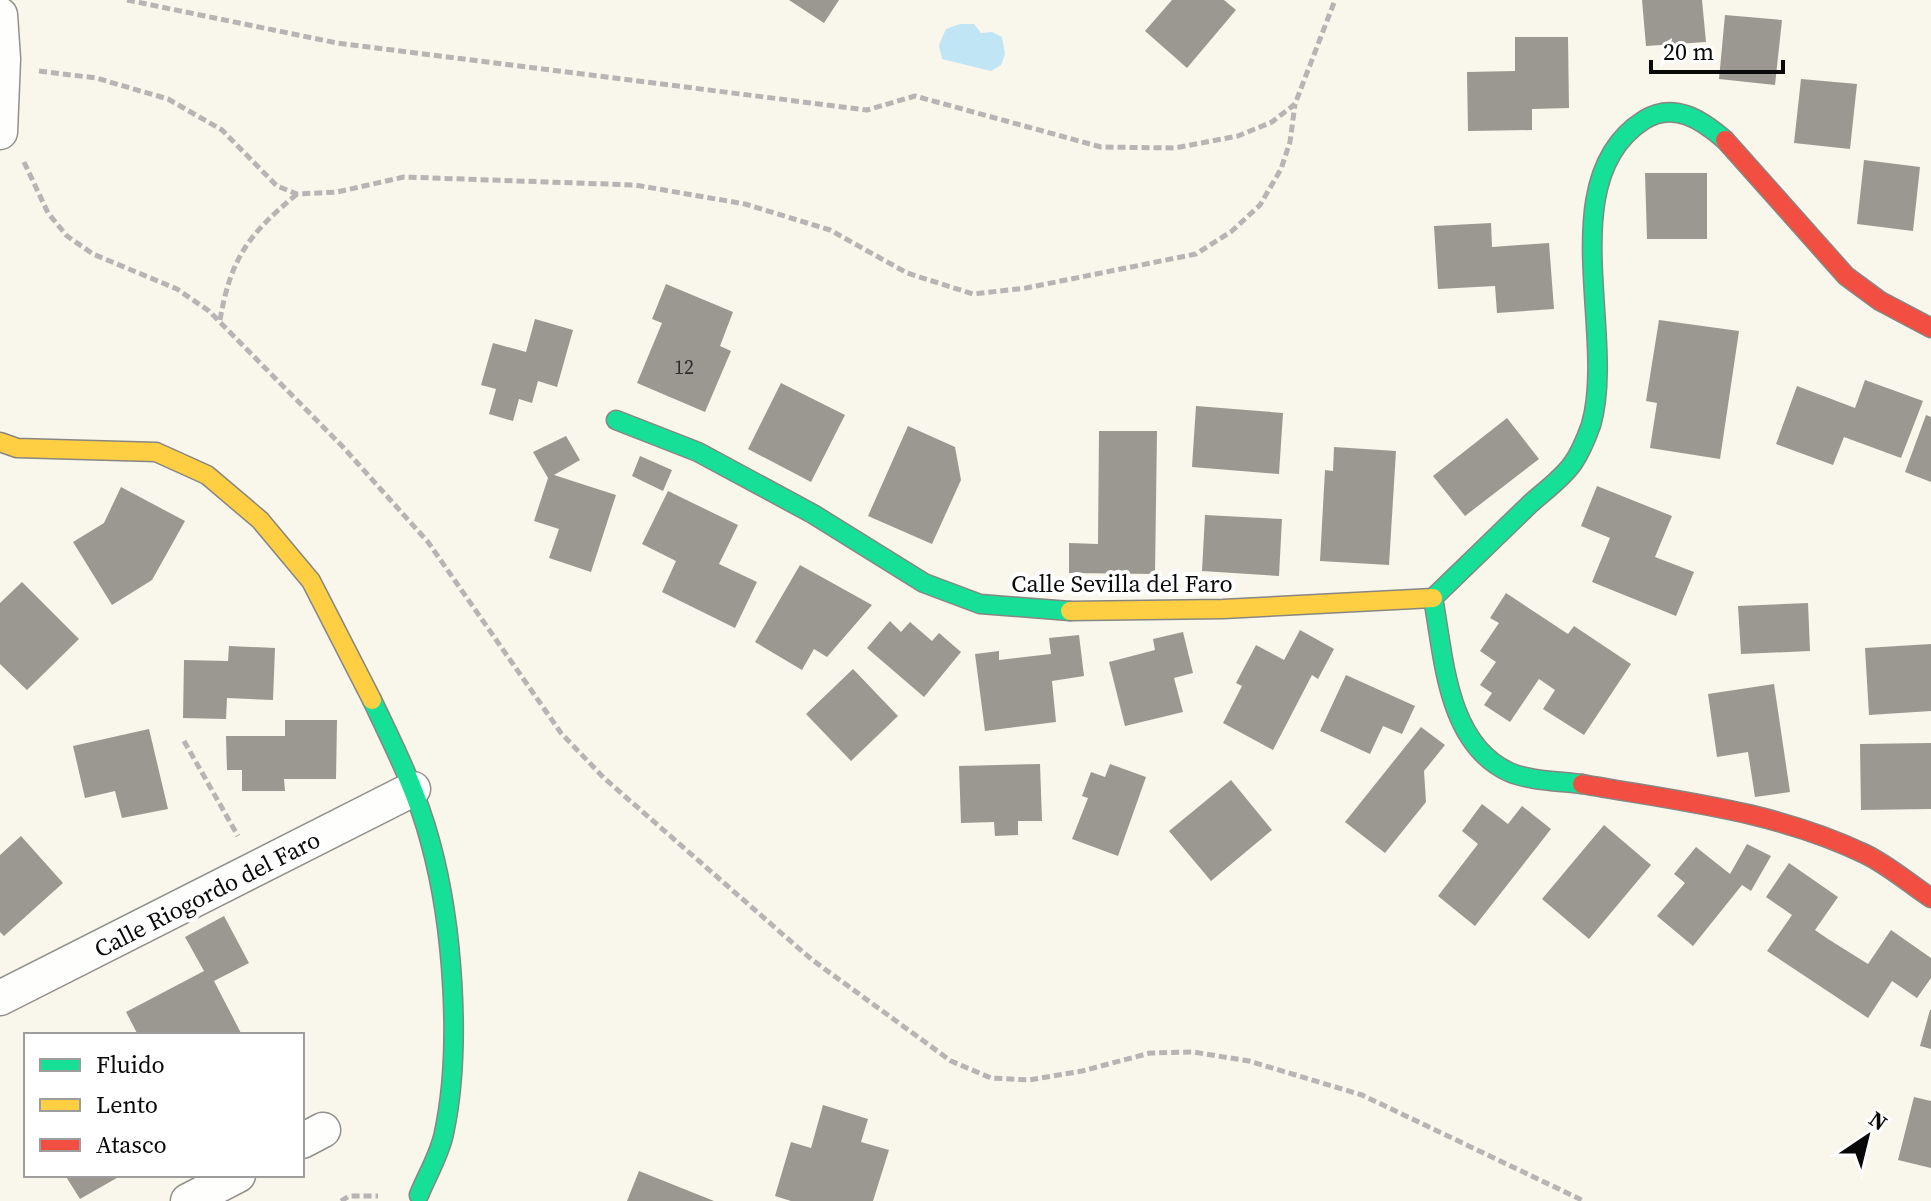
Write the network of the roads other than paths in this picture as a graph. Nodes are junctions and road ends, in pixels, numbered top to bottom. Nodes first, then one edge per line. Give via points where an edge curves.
1 (0, 15) edge
2 (1, 125) edge
3 (1931, 328) edge
4 (616, 420) dead end
5 (0, 442) edge
6 (1433, 598) junction
7 (413, 789) junction
8 (1931, 898) edge
9 (0, 998) edge
10 (234, 1177) edge
11 (417, 1199) edge
12 (188, 1201) edge

1 - 2 street
3 - 6 street via 1863,292 1725,137 1698,119 1672,111 1651,116 1630,130 1612,153 1592,214 1599,314 1597,408 1588,440 1573,463
4 - 6 street, Calle Sevilla del Faro via 698,452 813,514 924,583 980,604 1038,611 1192,610
5 - 7 street via 17,448 156,452 207,475 260,520 311,581 377,704
6 - 8 street via 1455,710 1475,745 1509,772 1739,811 1806,829 1868,855
7 - 9 street, Calle Riogordo del Faro
7 - 11 street via 431,843 446,925 454,1026 444,1134
10 - 12 street

